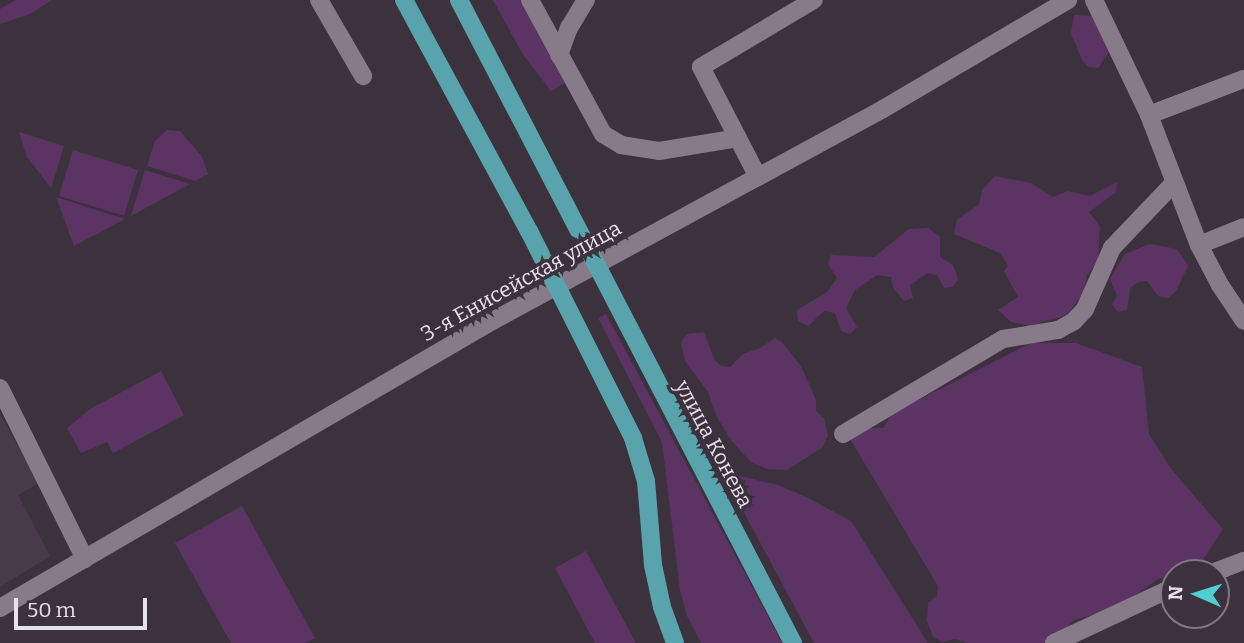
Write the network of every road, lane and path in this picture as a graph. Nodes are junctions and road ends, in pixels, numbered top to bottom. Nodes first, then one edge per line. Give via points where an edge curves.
1 (319, 0) edge
2 (404, 0) edge
3 (459, 0) edge
4 (530, 0) edge
5 (586, 0) edge
6 (814, 0) edge
7 (1068, 0) edge
8 (1094, 0) edge
9 (559, 55) junction
10 (363, 76) dead end
11 (1244, 79) edge
12 (1149, 115) junction
13 (738, 138) junction
14 (758, 177) junction
15 (1173, 184) junction
16 (1244, 227) edge
17 (1199, 245) junction
18 (597, 264) junction
19 (557, 285) junction
20 (1244, 321) edge
21 (0, 388) edge
22 (843, 434) dead end
23 (85, 559) junction
24 (1160, 594) edge
25 (0, 608) edge
26 (675, 643) edge
27 (793, 643) edge
28 (1054, 643) edge

1 - 10 street
2 - 19 main road
3 - 18 main road, улица Конева
4 - 9 street
5 - 9 street
6 - 13 street via 701,67
7 - 14 street, 3-я Енисейская улица
8 - 12 street
9 - 13 street via 603,134 621,145 659,151
11 - 12 street
12 - 15 street
13 - 14 street
14 - 18 street, 3-я Енисейская улица
15 - 17 street
15 - 22 street via 1112,248 1085,309 1074,321 1058,330 1003,339
16 - 17 street
17 - 20 street
18 - 19 street, 3-я Енисейская улица
18 - 27 main road, улица Конева
19 - 23 street, 3-я Енисейская улица
19 - 26 main road via 633,438 646,481 653,565
21 - 23 street
23 - 25 street, 3-я Енисейская улица
24 - 28 street

